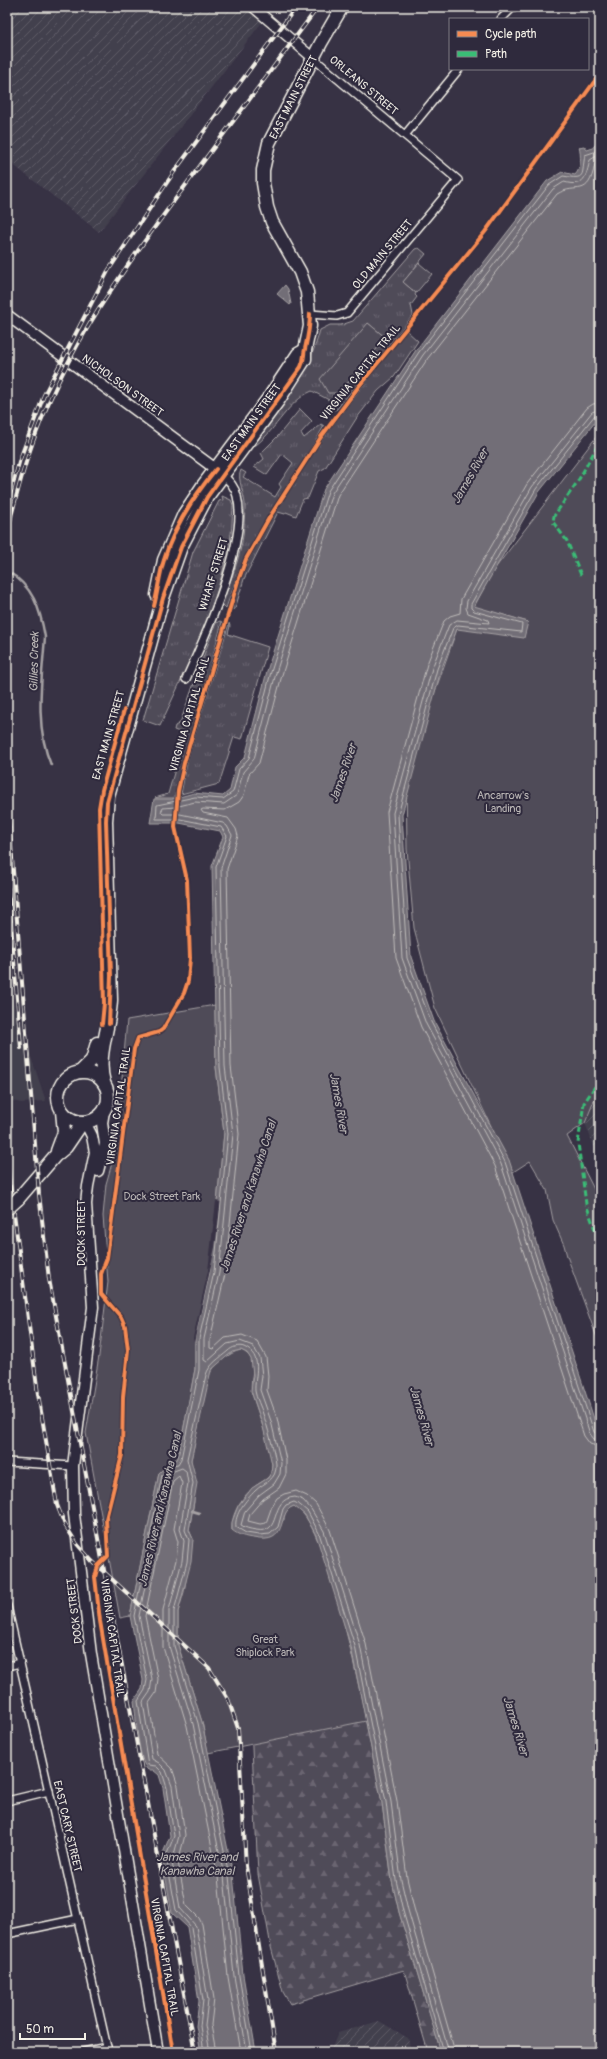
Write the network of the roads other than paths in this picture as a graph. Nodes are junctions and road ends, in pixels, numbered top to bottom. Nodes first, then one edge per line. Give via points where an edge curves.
1 (253, 7) edge
2 (342, 7) edge
3 (512, 8) edge
4 (502, 18) edge
5 (314, 58) junction
6 (459, 70) edge
7 (405, 135) junction
8 (458, 181) joint
9 (310, 314) junction
10 (7, 315) edge
11 (220, 472) junction
12 (186, 679) dead end
13 (80, 1072) junction
14 (104, 1083) junction
15 (62, 1111) junction
16 (104, 1111) junction
17 (84, 1122) junction
18 (55, 1156) junction
19 (7, 1209) edge
20 (92, 1284) junction
21 (7, 1462) edge
22 (73, 1466) junction
23 (7, 1606) edge
24 (20, 1663) junction
25 (7, 1666) edge
26 (49, 1792) junction
27 (7, 1801) edge
28 (78, 1918) junction
29 (7, 1934) edge
30 (107, 2049) edge
31 (83, 2052) edge
32 (158, 2052) edge

1 - 5 street, ORLEANS STREET
2 - 5 main road, EAST MAIN STREET
3 - 4 street
5 - 7 street, ORLEANS STREET
5 - 9 main road, EAST MAIN STREET via 269,143 262,183 272,222 305,283
6 - 7 street
7 - 8 street, ORLEANS STREET
8 - 9 street, OLD MAIN STREET via 347,313 337,316
9 - 11 main road, EAST MAIN STREET via 305,350 298,354
10 - 11 main road, NICHOLSON STREET
11 - 12 street, WHARF STREET via 232,485 237,497 235,543 218,597
11 - 13 main road, EAST MAIN STREET via 184,514 168,550 102,790 99,818 103,1007 95,1054
11 - 14 main road, EAST MAIN STREET via 171,574 107,802 111,1000 100,1061
13 - 14 main road via 91,1073
13 - 15 main road via 66,1078 59,1089 58,1102
14 - 16 main road via 108,1094
15 - 17 main road via 73,1120
15 - 18 main road via 64,1132
16 - 17 main road via 97,1118
16 - 20 main road, DOCK STREET via 104,1150 92,1195
17 - 18 main road via 66,1147
17 - 20 main road, DOCK STREET via 95,1147 86,1204 88,1258
18 - 19 main road, bridge
20 - 22 main road, DOCK STREET via 92,1321
21 - 22 street
22 - 32 main road, DOCK STREET via 74,1514 91,1654
23 - 24 street, EAST CARY STREET
24 - 25 street
24 - 26 street, EAST CARY STREET
26 - 27 street
26 - 28 street, EAST CARY STREET
28 - 29 street
28 - 30 street, EAST CARY STREET
30 - 31 street

